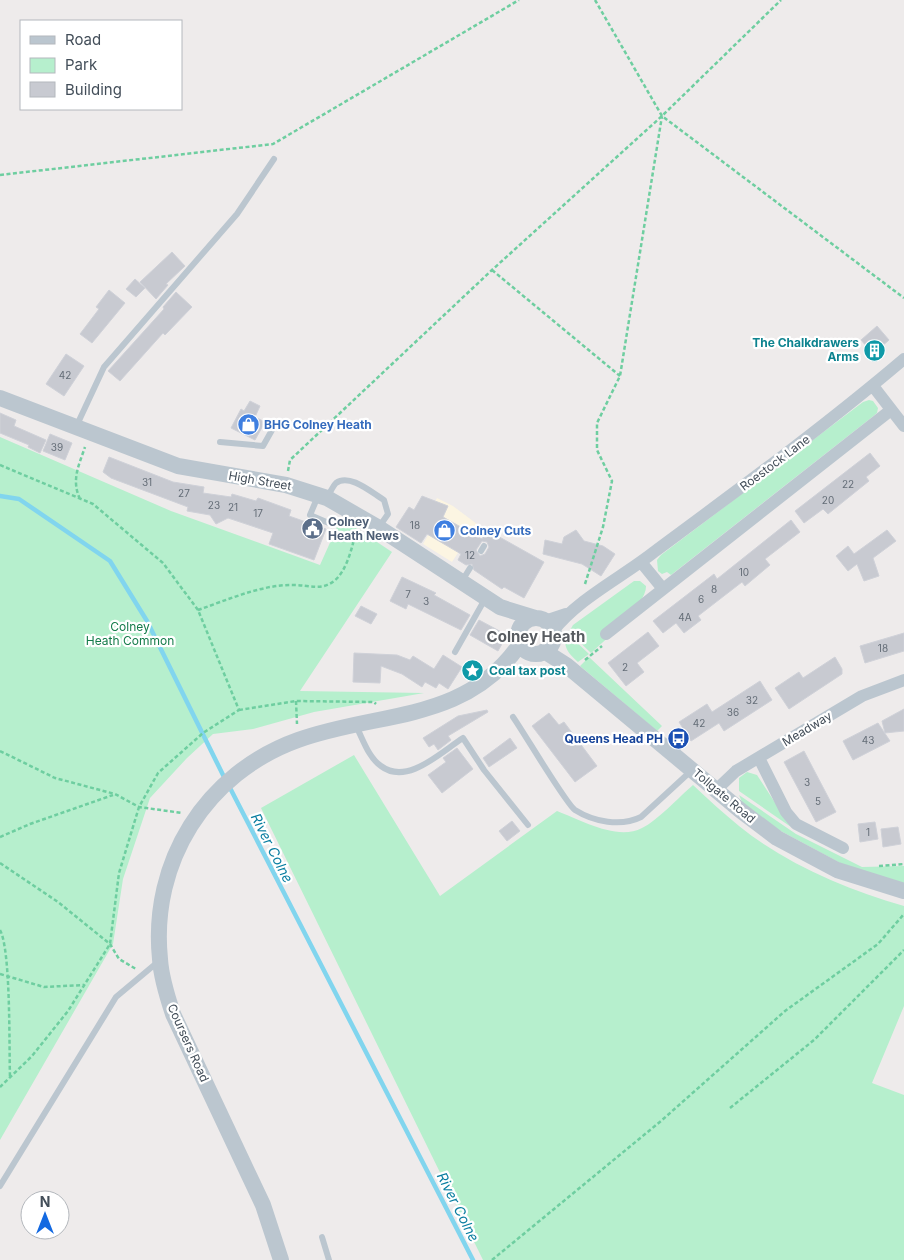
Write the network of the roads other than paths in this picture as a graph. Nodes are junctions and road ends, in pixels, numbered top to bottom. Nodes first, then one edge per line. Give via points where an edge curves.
1 (274, 159) dead end
2 (904, 358) edge
3 (872, 386) junction
4 (0, 398) edge
5 (891, 410) junction
6 (276, 423) dead end
7 (904, 426) edge
8 (83, 431) junction
9 (220, 442) dead end
10 (322, 496) junction
11 (331, 524) dead end
12 (379, 528) junction
13 (642, 562) junction
14 (470, 568) dead end
15 (461, 582) junction
16 (663, 589) junction
17 (486, 598) junction
18 (500, 607) junction
19 (606, 634) road end
20 (544, 636) junction
21 (519, 637) junction
22 (455, 652) dead end
23 (507, 662) junction
24 (904, 680) edge
25 (513, 717) dead end
26 (356, 725) junction
27 (759, 758) junction
28 (692, 770) junction
29 (716, 790) junction
30 (528, 825) dead end
31 (843, 848) dead end
32 (904, 892) edge
33 (160, 960) junction
34 (0, 1186) edge
35 (322, 1236) dead end
36 (282, 1260) edge
37 (329, 1260) edge

1 - 8 lane via 237,214 104,367
2 - 3 street, Roestock Lane
3 - 5 street
3 - 13 street, Roestock Lane
4 - 8 street, High Street
5 - 7 street
5 - 16 street
6 - 9 lane via 263,446
8 - 10 street, High Street via 178,466 286,485
10 - 11 lane via 310,515
10 - 12 street, High Street
10 - 12 lane via 344,480 356,483 384,500 388,514
12 - 15 street, High Street
13 - 16 street
13 - 20 street, Roestock Lane via 566,614
14 - 15 lane
15 - 17 street, High Street
16 - 19 street
17 - 18 street, High Street
17 - 22 lane
18 - 20 street, High Street
18 - 21 street, High Street
20 - 21 street, High Street via 528,652
20 - 21 street, Coursers Road via 527,620
20 - 23 street, Coursers Road
20 - 28 street, Tollgate Road via 569,667
21 - 23 street, Coursers Road
23 - 26 street, Coursers Road via 468,692 426,710
24 - 27 street, Meadway via 862,696
25 - 28 lane via 574,810 615,824 641,817
26 - 30 lane via 380,766 402,773 417,768 463,738
26 - 33 street, Coursers Road via 298,740 270,752 226,783 200,811 178,844 166,878 159,911
27 - 29 street, Meadway via 736,771
27 - 31 street via 786,812 796,824
28 - 29 street, Tollgate Road
29 - 32 street, Tollgate Road via 758,825 810,857 858,878
33 - 34 lane via 116,997
33 - 36 street, Coursers Road via 173,1014 259,1196
35 - 37 lane

